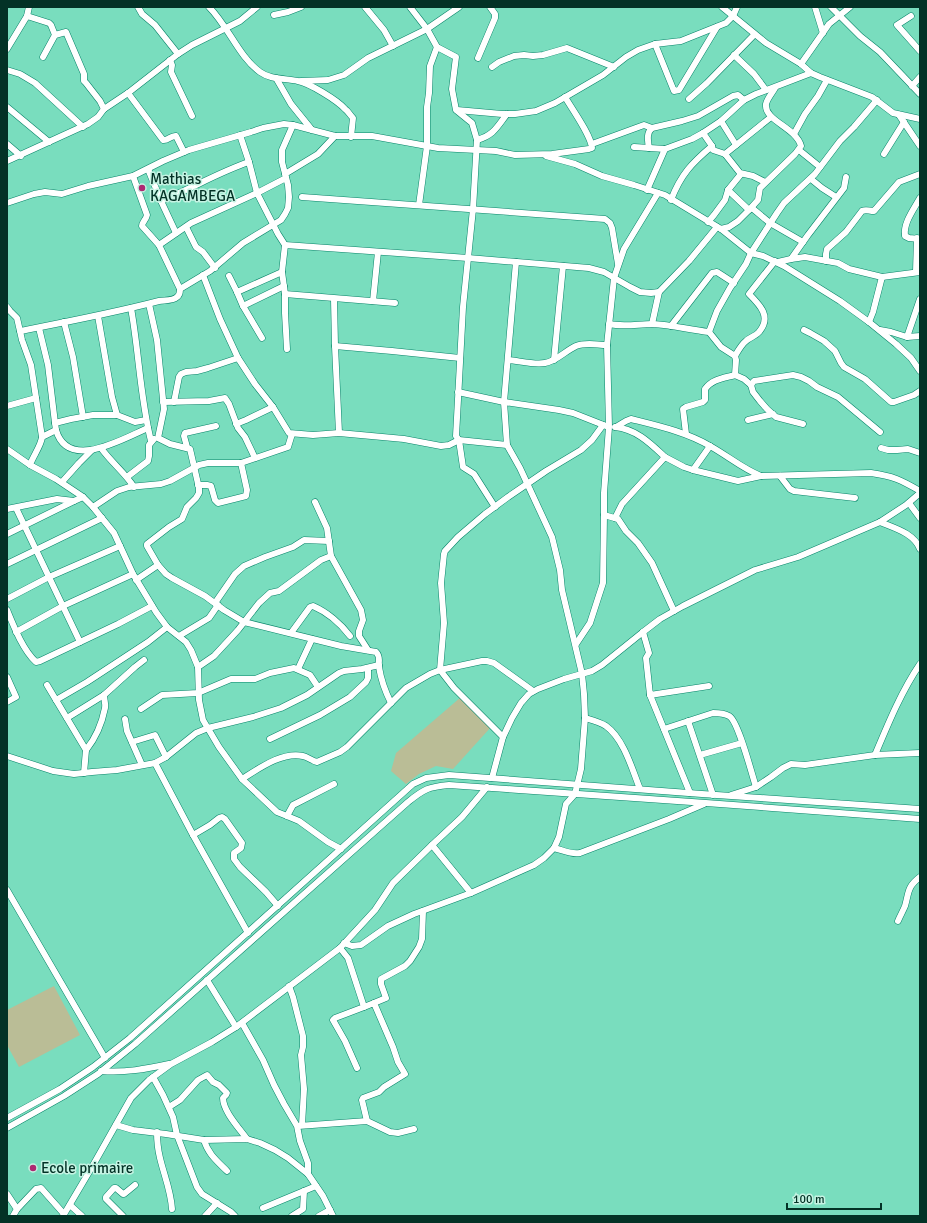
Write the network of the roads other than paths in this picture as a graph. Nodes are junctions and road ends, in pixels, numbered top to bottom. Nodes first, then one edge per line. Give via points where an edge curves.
1 (29, 7) edge
2 (138, 7) edge
3 (209, 7) edge
4 (256, 7) edge
5 (301, 7) edge
6 (410, 7) edge
7 (490, 7) edge
8 (722, 7) edge
9 (737, 7) edge
10 (815, 7) edge
11 (831, 7) edge
12 (850, 7) edge
13 (367, 8) edge
14 (456, 8) edge
15 (274, 15) dead end
16 (840, 15) junction
17 (27, 16) junction
18 (733, 16) junction
19 (911, 16) dead end
20 (717, 27) junction
21 (227, 29) junction
22 (426, 29) junction
23 (823, 33) junction
24 (55, 35) junction
25 (754, 35) junction
26 (655, 44) junction
27 (393, 46) junction
28 (438, 47) junction
29 (7, 49) edge
30 (920, 51) edge
31 (178, 54) junction
32 (734, 55) junction
33 (44, 57) dead end
34 (478, 58) dead end
35 (170, 60) junction
36 (801, 64) junction
37 (614, 67) junction
38 (492, 68) dead end
39 (7, 70) edge
40 (812, 73) junction
41 (920, 77) edge
42 (276, 78) junction
43 (827, 80) junction
44 (299, 81) junction
45 (912, 86) junction
46 (775, 88) junction
47 (766, 90) junction
48 (128, 93) junction
49 (920, 94) edge
50 (565, 97) junction
51 (689, 99) dead end
52 (744, 100) junction
53 (877, 100) junction
54 (7, 107) edge
55 (104, 109) junction
56 (456, 110) junction
57 (507, 114) junction
58 (899, 115) junction
59 (192, 116) dead end
60 (771, 117) junction
61 (920, 119) edge
62 (721, 122) junction
63 (904, 122) junction
64 (293, 125) junction
65 (83, 126) junction
66 (652, 128) junction
67 (312, 130) junction
68 (703, 133) junction
69 (794, 134) junction
70 (240, 135) junction
71 (335, 136) junction
72 (351, 137) junction
73 (477, 140) junction
74 (49, 142) junction
75 (7, 144) edge
76 (592, 144) junction
77 (736, 145) junction
78 (427, 146) junction
79 (712, 146) junction
80 (920, 146) edge
81 (634, 147) dead end
82 (649, 148) junction
83 (666, 149) junction
84 (477, 150) junction
85 (799, 150) junction
86 (184, 152) junction
87 (725, 154) junction
88 (884, 154) dead end
89 (540, 155) junction
90 (21, 156) junction
91 (7, 162) edge
92 (249, 162) junction
93 (820, 167) junction
94 (148, 168) junction
95 (741, 174) junction
96 (920, 174) edge
97 (133, 176) junction
98 (286, 176) junction
99 (846, 177) dead end
100 (811, 179) junction
101 (766, 182) junction
102 (647, 190) junction
103 (728, 190) junction
104 (257, 193) junction
105 (658, 193) junction
106 (302, 196) dead end
107 (836, 197) junction
108 (920, 198) edge
109 (671, 200) junction
110 (161, 201) junction
111 (7, 203) edge
112 (419, 205) junction
113 (750, 209) junction
114 (474, 210) junction
115 (708, 222) junction
116 (770, 223) junction
117 (273, 225) junction
118 (186, 227) junction
119 (719, 228) junction
120 (176, 233) junction
121 (918, 239) edge
122 (803, 242) junction
123 (159, 245) junction
124 (285, 245) junction
125 (378, 252) junction
126 (751, 253) junction
127 (468, 258) junction
128 (792, 259) junction
129 (826, 260) junction
130 (516, 262) junction
131 (776, 262) junction
132 (563, 266) junction
133 (618, 266) junction
134 (215, 268) junction
135 (282, 272) junction
136 (918, 272) edge
137 (203, 275) junction
138 (229, 276) dead end
139 (882, 277) junction
140 (614, 278) junction
141 (734, 282) junction
142 (284, 286) junction
143 (180, 289) junction
144 (237, 292) junction
145 (659, 292) junction
146 (285, 294) junction
147 (334, 299) junction
148 (920, 299) edge
149 (373, 302) junction
150 (149, 304) junction
151 (395, 304) dead end
152 (7, 306) edge
153 (243, 306) junction
154 (131, 308) junction
155 (98, 316) junction
156 (64, 322) junction
157 (869, 322) junction
158 (609, 324) junction
159 (652, 324) junction
160 (671, 326) junction
161 (39, 328) junction
162 (804, 330) dead end
163 (880, 330) junction
164 (20, 331) junction
165 (709, 332) junction
166 (920, 336) edge
167 (907, 337) junction
168 (262, 338) dead end
169 (607, 345) junction
170 (335, 346) junction
171 (287, 349) dead end
172 (735, 356) junction
173 (238, 358) junction
174 (460, 358) junction
175 (508, 360) junction
176 (554, 360) junction
177 (920, 371) edge
178 (735, 375) junction
179 (751, 385) junction
180 (920, 391) edge
181 (458, 392) junction
182 (36, 398) junction
183 (164, 402) junction
184 (174, 402) junction
185 (504, 402) junction
186 (7, 406) edge
187 (273, 407) junction
188 (773, 414) junction
189 (117, 415) junction
190 (83, 417) junction
191 (146, 420) junction
192 (748, 420) dead end
193 (55, 423) junction
194 (236, 424) junction
195 (803, 424) dead end
196 (603, 425) junction
197 (216, 426) dead end
198 (616, 426) junction
199 (609, 427) junction
200 (148, 428) junction
201 (56, 430) junction
202 (880, 432) dead end
203 (339, 433) junction
204 (292, 434) junction
205 (686, 434) junction
206 (42, 437) junction
207 (155, 439) junction
208 (459, 440) junction
209 (507, 445) junction
210 (710, 446) junction
211 (101, 448) junction
212 (187, 448) junction
213 (881, 448) dead end
214 (7, 449) edge
215 (93, 449) junction
216 (920, 453) edge
217 (664, 456) junction
218 (255, 458) junction
219 (241, 463) junction
220 (30, 465) junction
221 (194, 467) junction
222 (693, 470) junction
223 (761, 476) junction
224 (780, 476) junction
225 (127, 477) junction
226 (62, 482) junction
227 (527, 484) junction
228 (198, 485) junction
229 (134, 487) junction
230 (920, 492) edge
231 (83, 497) junction
232 (854, 498) dead end
233 (74, 501) junction
234 (315, 502) dead end
235 (909, 503) junction
236 (93, 507) junction
237 (495, 507) junction
238 (16, 508) junction
239 (7, 509) edge
240 (604, 515) junction
241 (102, 518) junction
242 (615, 518) junction
243 (920, 518) edge
244 (880, 522) junction
245 (25, 526) junction
246 (7, 534) edge
247 (329, 541) junction
248 (120, 546) junction
249 (920, 549) edge
250 (36, 550) junction
251 (331, 556) junction
252 (7, 564) edge
253 (158, 565) junction
254 (135, 577) junction
255 (49, 578) junction
256 (7, 599) edge
257 (216, 604) junction
258 (63, 606) junction
259 (152, 606) junction
260 (7, 610) edge
261 (674, 611) junction
262 (244, 622) junction
263 (167, 627) junction
264 (16, 632) junction
265 (643, 632) junction
266 (291, 634) junction
267 (179, 636) junction
268 (350, 636) dead end
269 (312, 639) junction
270 (80, 642) junction
271 (576, 644) junction
272 (368, 650) junction
273 (144, 660) dead end
274 (920, 664) edge
275 (379, 665) junction
276 (198, 667) junction
277 (368, 668) junction
278 (298, 669) junction
279 (440, 670) junction
280 (582, 674) junction
281 (7, 677) edge
282 (47, 685) dead end
283 (708, 686) dead end
284 (318, 687) junction
285 (533, 691) junction
286 (198, 693) junction
287 (104, 695) junction
288 (650, 695) junction
289 (56, 700) junction
290 (7, 702) edge
291 (391, 703) junction
292 (141, 709) dead end
293 (68, 718) junction
294 (585, 718) junction
295 (125, 719) dead end
296 (688, 721) junction
297 (208, 728) junction
298 (664, 729) junction
299 (503, 737) junction
300 (270, 739) dead end
301 (132, 742) junction
302 (742, 743) junction
303 (86, 750) junction
304 (920, 753) edge
305 (700, 754) junction
306 (875, 755) junction
307 (7, 756) edge
308 (166, 757) junction
309 (155, 763) junction
310 (142, 765) junction
311 (84, 773) junction
312 (492, 778) junction
313 (242, 779) junction
314 (334, 784) dead end
315 (578, 785) junction
316 (487, 787) junction
317 (756, 787) junction
318 (640, 789) junction
319 (690, 793) junction
320 (576, 794) junction
321 (713, 795) junction
322 (728, 796) junction
323 (706, 803) junction
324 (920, 809) edge
325 (287, 816) junction
326 (920, 819) edge
327 (193, 834) junction
328 (432, 845) junction
329 (554, 848) junction
330 (341, 849) junction
331 (920, 877) edge
332 (7, 890) edge
333 (471, 893) junction
334 (278, 906) junction
335 (423, 911) junction
336 (898, 921) dead end
337 (248, 933) junction
338 (342, 945) junction
339 (207, 980) junction
340 (289, 986) junction
341 (171, 1002) junction
342 (374, 1003) junction
343 (177, 1007) junction
344 (364, 1007) junction
345 (242, 1023) junction
346 (236, 1027) junction
347 (105, 1058) junction
348 (171, 1064) junction
349 (357, 1068) dead end
350 (101, 1071) junction
351 (153, 1077) junction
352 (169, 1107) junction
353 (7, 1118) edge
354 (367, 1121) junction
355 (116, 1125) junction
356 (300, 1126) junction
357 (7, 1128) edge
358 (414, 1129) dead end
359 (157, 1132) junction
360 (177, 1135) junction
361 (247, 1139) junction
362 (204, 1140) junction
363 (227, 1171) dead end
364 (308, 1174) junction
365 (135, 1185) dead end
366 (316, 1186) junction
367 (304, 1191) junction
368 (7, 1194) edge
369 (217, 1203) junction
370 (70, 1205) junction
371 (172, 1208) dead end
372 (263, 1208) dead end
373 (17, 1209) junction
374 (330, 1210) junction
375 (64, 1215) edge
376 (13, 1216) edge
377 (82, 1216) edge
378 (123, 1216) edge
379 (204, 1216) edge
380 (235, 1216) edge
381 (292, 1216) edge
382 (319, 1216) edge
383 (332, 1216) edge

1 - 17 street
2 - 31 street
3 - 21 street
4 - 21 street via 244,19
5 - 15 street
6 - 22 street
7 - 34 street via 495,18
8 - 18 street
9 - 18 street
10 - 23 street
11 - 16 street
12 - 16 street
13 - 27 street
14 - 22 street
16 - 23 street
16 - 45 street
17 - 24 street via 49,23
17 - 29 street
18 - 20 street
18 - 25 street
19 - 30 street via 897,25
20 - 26 street via 681,41
20 - 26 street via 679,90 674,91
21 - 31 street
21 - 42 street via 250,63 264,74
22 - 27 street
22 - 28 street
23 - 36 street
24 - 33 street
24 - 55 street via 66,32 84,74 84,81
25 - 32 street
25 - 36 street
26 - 37 street via 634,52
27 - 44 street via 336,78
28 - 56 street via 456,56 452,89
28 - 78 street via 430,66
31 - 35 street
32 - 47 street
32 - 51 street
35 - 48 street
35 - 59 street via 171,72
36 - 40 street
37 - 38 street via 566,48 543,55 514,56
37 - 50 street
39 - 65 street via 35,83
40 - 43 street
40 - 46 street
41 - 45 street
42 - 44 street
42 - 67 street via 291,104
43 - 53 street
43 - 69 street
44 - 72 street via 333,99 345,109 353,118
45 - 49 street
46 - 47 street
46 - 60 street via 766,104
47 - 52 street
48 - 55 street
48 - 86 street via 163,140 176,136
50 - 57 street via 536,111
50 - 76 street
52 - 62 street
52 - 66 street via 738,95 733,96 698,116
53 - 58 street via 891,112
53 - 93 street
54 - 74 street
55 - 65 street via 98,117
56 - 57 street
56 - 73 street via 472,123
57 - 73 street via 492,133
58 - 61 street
58 - 63 street
60 - 69 street
60 - 77 street
62 - 68 street
62 - 77 street
63 - 80 street
63 - 88 street
64 - 67 street
64 - 70 street via 273,125
64 - 98 street via 282,150
65 - 74 street
66 - 76 street via 644,125
66 - 82 street via 648,136
67 - 71 street
68 - 79 street
68 - 83 street
69 - 85 street via 801,144
70 - 86 street
70 - 92 street
71 - 72 street
71 - 98 street via 318,154
72 - 78 street via 372,136
73 - 84 street
74 - 90 street
75 - 90 street
76 - 89 street via 592,148 586,150
77 - 87 street
78 - 84 street
78 - 112 street
79 - 87 street via 713,150
79 - 109 street via 695,161 678,182
81 - 82 street
82 - 83 street
83 - 102 street
84 - 89 street via 514,155
84 - 114 street
85 - 93 street
85 - 101 street
86 - 94 street
87 - 95 street
89 - 102 street via 575,164 602,176
90 - 91 street
92 - 104 street
92 - 110 street
93 - 100 street
94 - 97 street
94 - 110 street
95 - 101 street
95 - 103 street
96 - 129 street via 899,182 874,211 862,211 846,232 827,249
97 - 111 street via 62,194 34,194
97 - 123 street via 147,215 142,226
98 - 104 street
98 - 117 street via 288,208 281,220
99 - 107 street via 844,188
100 - 107 street
100 - 116 street via 784,203
101 - 113 street via 759,190 758,200
102 - 105 street
103 - 113 street
103 - 115 street via 725,200
104 - 117 street
104 - 118 street
105 - 109 street
105 - 133 street via 624,249
106 - 112 street
107 - 122 street
108 - 121 street via 904,231 905,236
109 - 115 street
110 - 120 street
112 - 114 street
113 - 116 street
113 - 119 street via 729,227
114 - 127 street
114 - 133 street via 605,219 612,228
115 - 119 street
116 - 122 street
116 - 126 street
117 - 124 street
117 - 134 street via 243,243
118 - 120 street
118 - 134 street via 196,247
119 - 126 street
119 - 145 street
120 - 123 street
121 - 136 street
122 - 128 street
123 - 143 street
124 - 125 street
124 - 135 street
125 - 127 street
125 - 149 street
126 - 131 street
126 - 141 street
127 - 130 street
127 - 174 street
128 - 129 street via 805,257
128 - 131 street
129 - 139 street
130 - 132 street
130 - 175 street
131 - 157 street
131 - 172 street via 749,294 763,310 763,325 759,332 745,341
132 - 140 street via 589,268
132 - 176 street
133 - 140 street
134 - 137 street
135 - 142 street
135 - 144 street
136 - 139 street
137 - 143 street
137 - 173 street
138 - 144 street
139 - 157 street
140 - 145 street via 640,292
140 - 158 street
141 - 160 street via 717,272 712,273
141 - 165 street via 717,311
142 - 146 street
142 - 153 street
143 - 150 street via 176,298
144 - 153 street
145 - 159 street
146 - 147 street
146 - 171 street
147 - 149 street
147 - 170 street
148 - 167 street
149 - 151 street
150 - 154 street
150 - 183 street via 157,340
152 - 164 street via 17,318
153 - 168 street
154 - 155 street
154 - 191 street
155 - 156 street
155 - 189 street
156 - 161 street
156 - 190 street via 74,357
157 - 163 street
158 - 159 street
158 - 169 street
159 - 160 street
160 - 165 street
161 - 164 street
161 - 193 street via 48,365
162 - 180 street via 824,341 835,351 844,367 865,379 891,402
163 - 167 street
163 - 177 street via 912,358
164 - 182 street via 31,365
165 - 172 street via 721,347
166 - 167 street
169 - 176 street via 579,345
169 - 199 street
170 - 174 street
170 - 203 street
172 - 178 street
173 - 184 street via 181,374
173 - 187 street
174 - 181 street
175 - 176 street via 541,364
175 - 185 street
178 - 179 street
178 - 205 street via 710,383 705,389 705,400 683,409
179 - 188 street via 753,392
179 - 202 street via 754,381 793,375 801,377 838,397
181 - 185 street
181 - 208 street via 456,436
182 - 186 street
182 - 206 street
183 - 184 street
183 - 207 street via 163,416
184 - 194 street via 225,398
185 - 196 street via 559,410
185 - 209 street
187 - 194 street
187 - 204 street
188 - 192 street
188 - 195 street via 784,420
189 - 190 street
189 - 191 street via 134,422
190 - 193 street
191 - 200 street
193 - 201 street
194 - 218 street
196 - 199 street
196 - 227 street via 592,440 580,450
197 - 212 street via 184,434
198 - 199 street
198 - 205 street via 631,419
198 - 217 street via 642,436
199 - 240 street
200 - 207 street
200 - 211 street
201 - 206 street
201 - 215 street via 59,439 70,448 84,451
203 - 204 street
203 - 208 street via 404,439 441,446
204 - 218 street via 288,447
205 - 210 street
206 - 220 street
207 - 212 street
207 - 225 street via 148,448 148,461
208 - 209 street
208 - 237 street via 463,467 474,474
209 - 227 street
210 - 222 street
210 - 223 street
211 - 215 street
211 - 225 street
212 - 221 street via 190,450
213 - 216 street via 908,449
214 - 220 street
215 - 226 street
217 - 222 street
217 - 242 street via 622,504
218 - 219 street
219 - 221 street via 208,463
219 - 228 street via 248,490 246,496 218,503 211,486
220 - 226 street
221 - 228 street
221 - 229 street via 161,484
222 - 223 street via 738,481
223 - 224 street
224 - 230 street via 858,473 886,475 898,478
224 - 232 street via 794,491
225 - 229 street
226 - 231 street
227 - 237 street
227 - 271 street via 552,537
228 - 253 street via 196,498 187,507 182,519 147,544
229 - 236 street via 117,491
230 - 235 street
231 - 233 street
231 - 236 street
233 - 238 street via 57,499
233 - 245 street
234 - 247 street via 327,528
235 - 243 street
235 - 244 street
236 - 241 street
237 - 279 street via 458,537 444,554 441,583 444,623
238 - 239 street
238 - 245 street
240 - 242 street
240 - 271 street via 603,583 600,597 590,623
241 - 248 street via 114,532
241 - 250 street
242 - 261 street via 638,542 652,563
244 - 249 street via 907,534
244 - 261 street via 798,557 755,570
245 - 246 street
245 - 250 street
247 - 251 street
247 - 257 street via 304,540 293,547 244,566 235,574
248 - 254 street
248 - 255 street
250 - 252 street
250 - 255 street
251 - 262 street via 321,560 279,592 270,593
251 - 272 street via 361,610 364,620 359,636
253 - 254 street
253 - 257 street via 172,578
254 - 258 street
254 - 259 street
255 - 256 street
255 - 258 street
257 - 262 street
257 - 267 street via 209,618
258 - 264 street
258 - 270 street
259 - 263 street
259 - 270 street
260 - 264 street
261 - 265 street
262 - 266 street
262 - 276 street via 214,656
263 - 267 street
263 - 289 street via 148,642
264 - 270 street via 36,662
265 - 280 street via 597,668
265 - 288 street via 649,653 646,658
266 - 268 street via 313,606 343,627
266 - 269 street
267 - 276 street via 189,646
269 - 272 street
269 - 278 street
271 - 280 street
272 - 275 street via 378,654
273 - 287 street
274 - 306 street via 902,695
275 - 277 street
275 - 291 street via 384,690
276 - 286 street
277 - 284 street via 339,673
277 - 300 street via 366,682 350,697
278 - 284 street via 310,675
278 - 286 street via 270,673 255,679 231,679
279 - 285 street via 487,661 494,663
279 - 291 street via 406,688
279 - 299 street via 454,688
280 - 285 street
280 - 294 street
281 - 290 street via 16,697
282 - 289 street
283 - 288 street
284 - 297 street via 307,696 281,708
285 - 299 street via 521,703
286 - 292 street via 162,695
286 - 297 street via 201,713
287 - 293 street
287 - 303 street via 106,707 93,742
288 - 298 street
289 - 293 street
291 - 313 street via 340,752 317,762 302,755 286,756
293 - 303 street
294 - 315 street
294 - 318 street via 604,724 612,731 623,748
295 - 301 street
296 - 298 street
296 - 302 street via 713,713 730,716
296 - 305 street
297 - 308 street via 196,733
297 - 313 street
298 - 319 street
299 - 312 street
301 - 308 street via 155,735
301 - 310 street
302 - 305 street
302 - 317 street
303 - 311 street
304 - 306 street
305 - 321 street
306 - 317 street via 805,765 791,764
307 - 311 street via 53,771
308 - 309 street
309 - 310 street
309 - 327 street
310 - 311 street
312 - 315 street
312 - 330 street via 449,774 419,780
313 - 325 street via 273,810
314 - 325 street via 293,805
315 - 318 street
315 - 320 street
316 - 320 street
316 - 328 street via 462,817
316 - 339 street via 448,784 422,791
317 - 322 street
318 - 319 street
319 - 321 street
320 - 323 street
320 - 329 street via 566,804 560,837
321 - 322 street
322 - 324 street
323 - 326 street
323 - 329 street via 580,853 572,854
325 - 330 street
327 - 334 street via 220,817 226,819 242,843 241,848 234,853 234,859
327 - 337 street
328 - 333 street
328 - 338 street via 393,884 375,910
329 - 333 street via 534,865
330 - 334 street
331 - 336 street via 908,890
332 - 347 street
333 - 335 street
334 - 337 street
335 - 338 street via 388,926 361,945
335 - 342 street via 422,939 419,947 408,964 381,979 386,998
337 - 341 street
338 - 340 street
338 - 344 street
339 - 343 street
339 - 346 street
340 - 345 street
340 - 356 street via 303,1047 301,1055 304,1089
341 - 343 street
341 - 347 street
342 - 344 street
342 - 354 street via 405,1074 379,1092 363,1098
343 - 350 street
344 - 349 street via 333,1019
345 - 346 street
345 - 356 street via 264,1060 284,1104
346 - 348 street
347 - 353 street via 60,1089
348 - 350 street via 137,1070
348 - 351 street
350 - 357 street via 64,1096
351 - 352 street
351 - 355 street via 131,1098
352 - 360 street
352 - 361 street via 207,1075 226,1091 223,1101
354 - 356 street
354 - 358 street via 390,1132
355 - 359 street
355 - 370 street
356 - 364 street via 300,1141 308,1163
359 - 360 street
359 - 371 street via 159,1153
360 - 362 street
360 - 369 street via 197,1187 202,1194
361 - 362 street
361 - 364 street via 275,1150
362 - 363 street via 211,1156
364 - 366 street
365 - 378 street via 124,1194 114,1188 106,1197
366 - 367 street
366 - 374 street
367 - 372 street
367 - 381 street via 303,1209
368 - 373 street
369 - 379 street
369 - 380 street
370 - 375 street
370 - 377 street
373 - 375 street via 36,1189 41,1188
373 - 376 street
374 - 382 street
374 - 383 street

